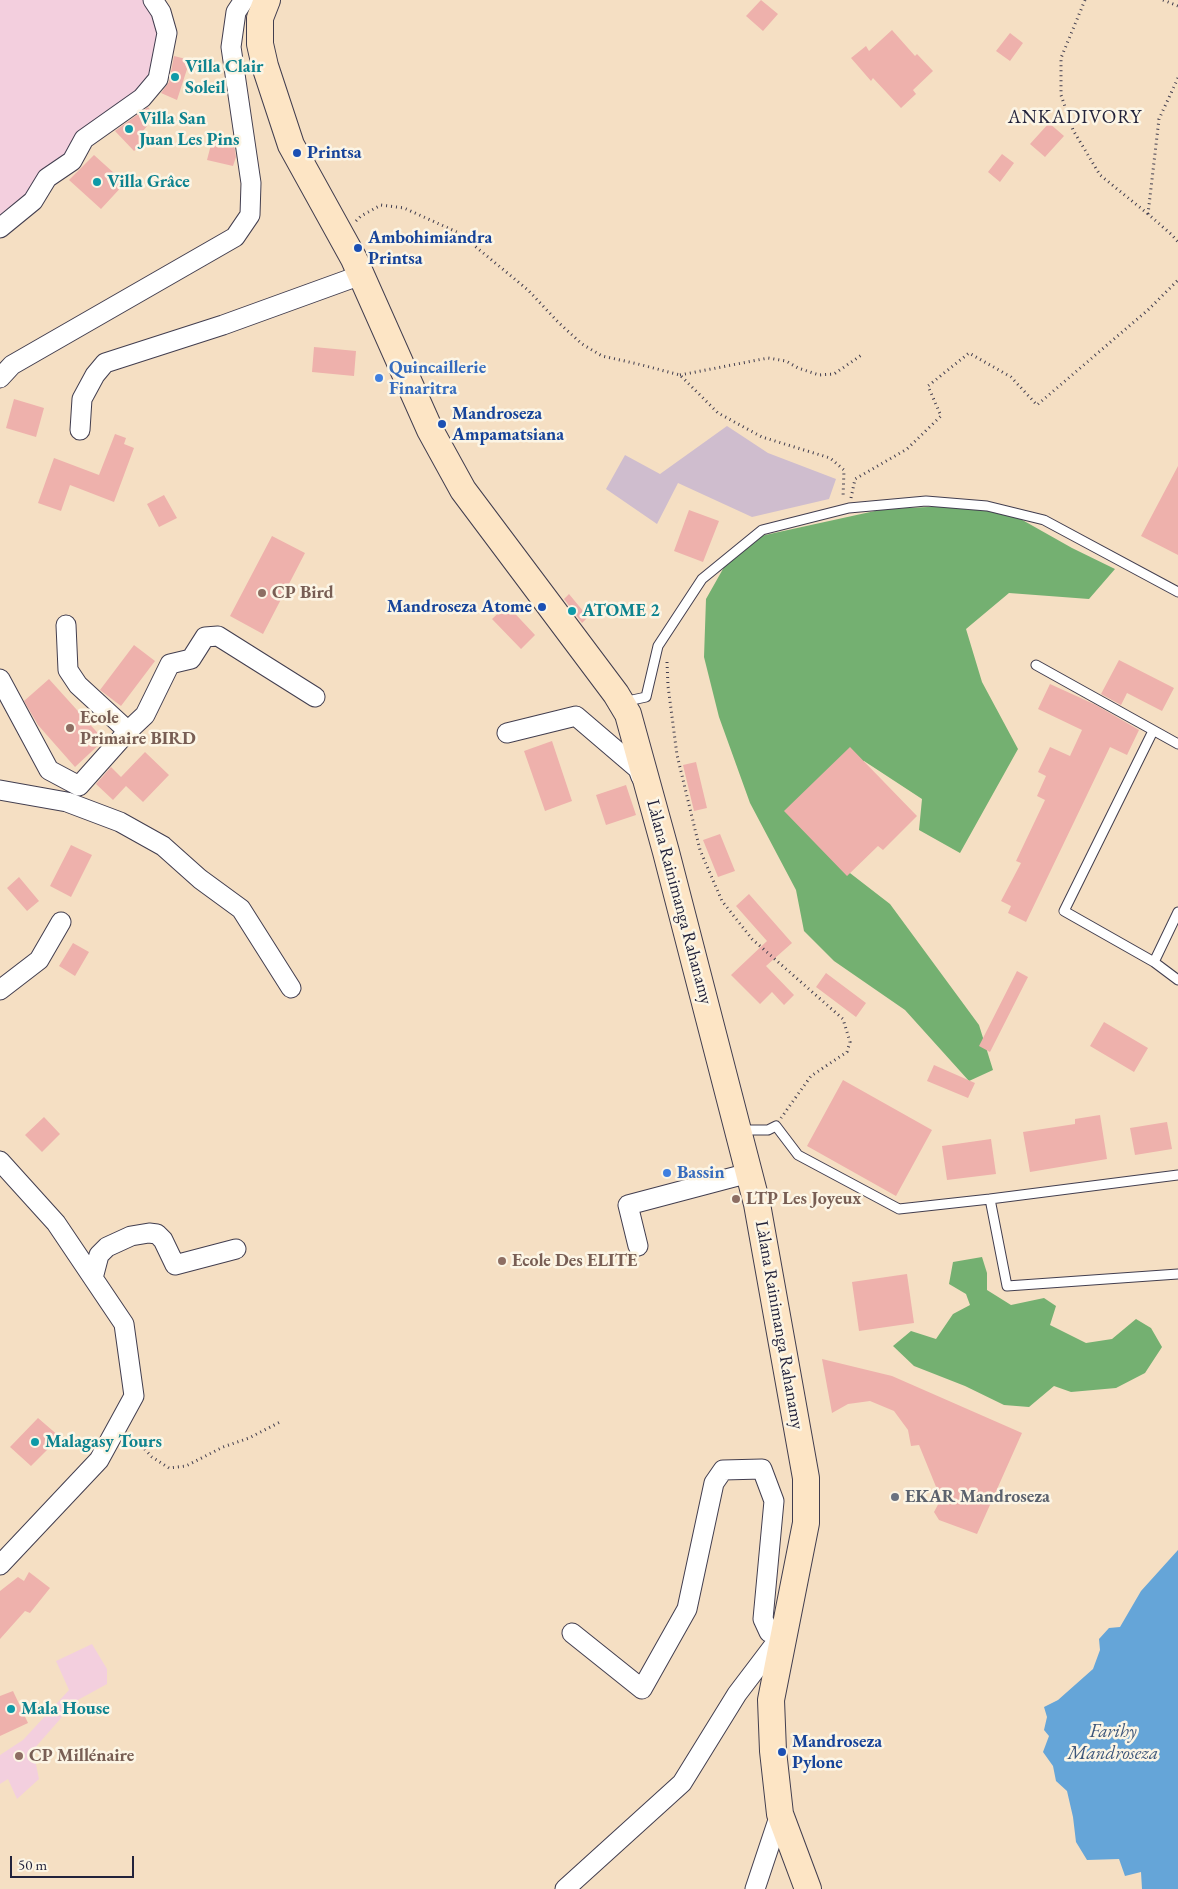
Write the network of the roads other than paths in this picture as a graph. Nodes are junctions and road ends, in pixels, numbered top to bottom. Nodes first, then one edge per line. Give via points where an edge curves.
1 (153, 0) edge
2 (244, 0) edge
3 (267, 0) edge
4 (0, 228) edge
5 (361, 275) junction
6 (0, 378) edge
7 (80, 430) dead end
8 (1178, 592) edge
9 (66, 625) dead end
10 (1036, 665) dead end
11 (0, 679) edge
12 (315, 697) dead end
13 (621, 702) junction
14 (128, 731) junction
15 (1153, 731) junction
16 (507, 734) dead end
17 (1178, 744) edge
18 (0, 790) edge
19 (666, 852) junction
20 (1178, 912) edge
21 (61, 922) dead end
22 (1154, 962) junction
23 (1178, 980) edge
24 (291, 988) dead end
25 (0, 990) edge
26 (738, 1130) junction
27 (0, 1161) edge
28 (749, 1173) junction
29 (1178, 1174) edge
30 (990, 1199) junction
31 (638, 1246) dead end
32 (236, 1249) dead end
33 (1178, 1274) edge
34 (93, 1278) junction
35 (0, 1565) edge
36 (784, 1632) junction
37 (572, 1633) dead end
38 (780, 1814) junction
39 (566, 1889) edge
40 (756, 1889) edge
41 (808, 1889) edge

1 - 4 street via 161,12 167,33 158,79 142,98 84,139 72,161 47,178 33,201
2 - 6 street via 236,12 231,47 251,183 250,215 235,237 12,365
3 - 5 main road, Làlana Rainimanga Rahanamy via 260,18 260,44 264,66 291,145
5 - 7 street via 105,363 82,400
5 - 13 main road, Làlana Rainimanga Rahanamy via 430,430 463,490
8 - 13 lane via 1044,520 987,506 926,501 846,509 762,530 702,579 657,650 646,697
9 - 14 street via 68,670 78,685
10 - 15 lane
11 - 14 street via 49,770 79,786
12 - 14 street via 218,636 205,637 191,659 170,664 145,715
13 - 19 main road, Làlana Rainimanga Rahanamy via 628,714
15 - 17 lane
15 - 22 lane via 1064,911
16 - 19 street via 576,716 638,769
18 - 24 street via 67,802 120,822 163,846 200,879 242,909
19 - 26 main road, Làlana Rainimanga Rahanamy
20 - 22 lane
21 - 25 street via 38,960
22 - 23 lane
26 - 28 main road, Làlana Rainimanga Rahanamy
26 - 30 lane via 768,1130 776,1126 798,1155 898,1209
27 - 34 street via 56,1223
28 - 31 street via 628,1205
28 - 36 main road, Làlana Rainimanga Rahanamy via 806,1478 806,1523
29 - 30 lane
30 - 33 lane via 1007,1286
32 - 34 street via 175,1265 157,1234 132,1236 99,1255
34 - 35 street via 124,1324 134,1396 99,1460
36 - 37 street via 769,1632 763,1619 774,1501 762,1469 723,1470 714,1483 687,1609 642,1689
36 - 38 main road, Làlana Rainimanga Rahanamy via 771,1700
36 - 39 street via 737,1694 682,1783
38 - 40 street
38 - 41 main road, Làlana Rainimanga Rahanamy

